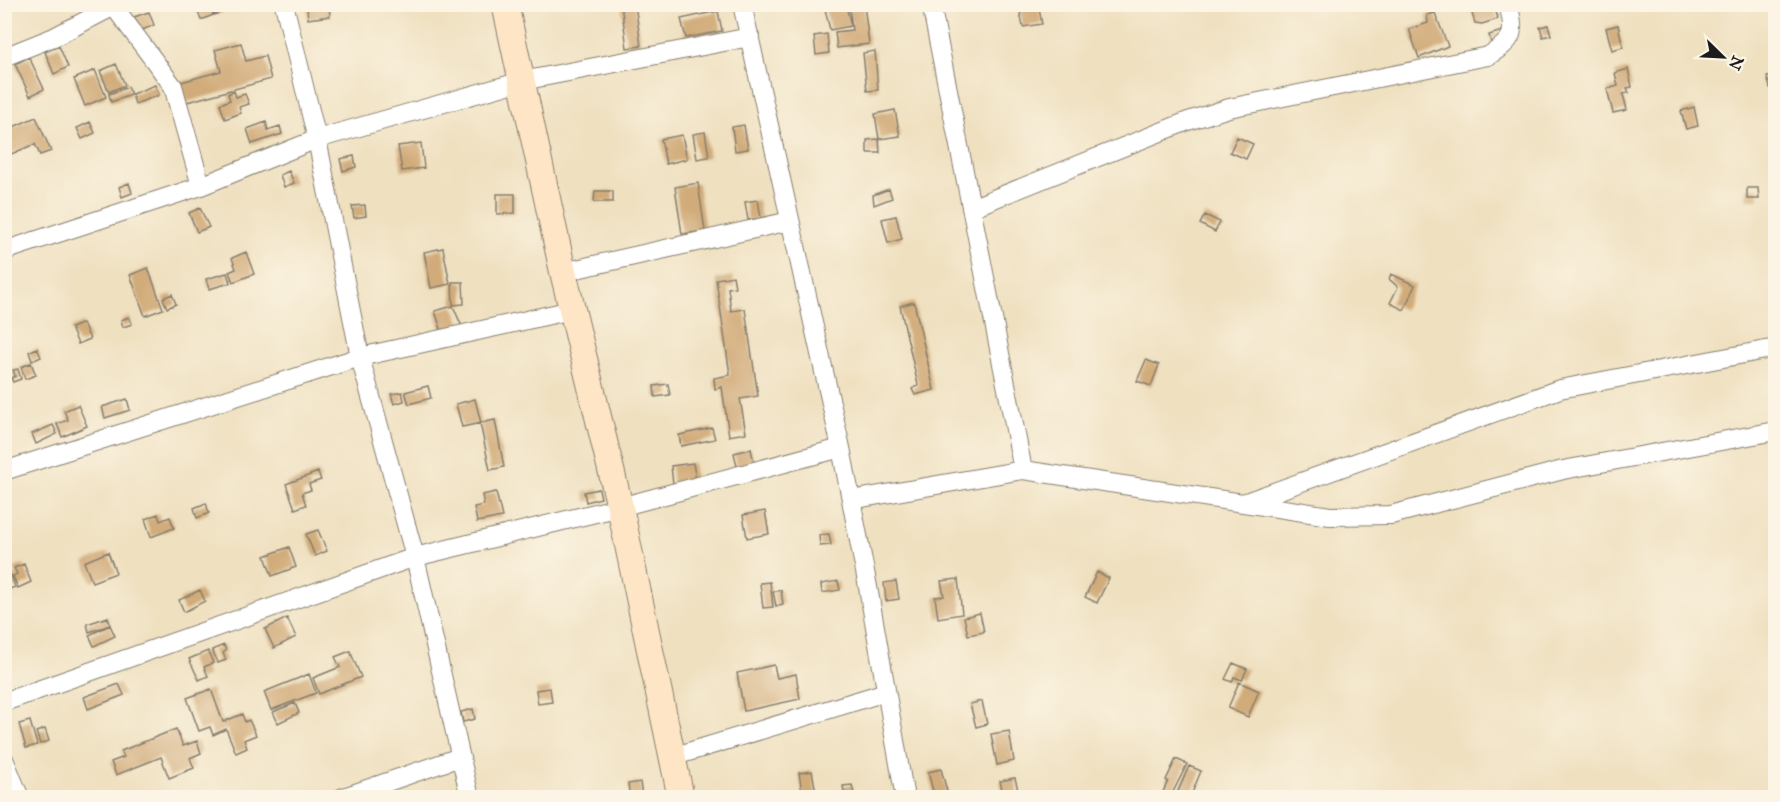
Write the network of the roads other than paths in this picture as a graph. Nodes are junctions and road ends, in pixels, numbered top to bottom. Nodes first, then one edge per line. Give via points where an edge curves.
1 (284, 4) edge
2 (505, 4) edge
3 (742, 4) edge
4 (931, 4) edge
5 (1508, 4) edge
6 (114, 5) edge
7 (750, 37) junction
8 (4, 57) edge
9 (522, 81) junction
10 (317, 139) junction
11 (201, 186) junction
12 (971, 208) junction
13 (790, 220) junction
14 (4, 251) edge
15 (563, 272) junction
16 (572, 310) junction
17 (1776, 348) edge
18 (360, 357) junction
19 (1776, 431) edge
20 (841, 448) junction
21 (1023, 470) junction
22 (4, 471) edge
23 (851, 500) junction
24 (1242, 504) junction
25 (621, 507) junction
26 (415, 558) junction
27 (886, 692) junction
28 (4, 702) edge
29 (460, 757) junction
30 (672, 757) junction
31 (4, 759) edge
32 (20, 798) edge
33 (341, 798) edge
34 (471, 798) edge
35 (681, 798) edge
36 (905, 798) edge

1 - 10 street
2 - 9 street
3 - 7 street
4 - 12 street
5 - 12 street via 1514,26 1511,36 1505,46 1488,56 1229,108
6 - 8 street via 54,37
6 - 11 street via 173,86
7 - 9 street
7 - 13 street
9 - 10 street
9 - 15 street
10 - 11 street
10 - 18 street
11 - 14 street
12 - 21 street
13 - 15 street
13 - 20 street
15 - 16 street
16 - 18 street
16 - 25 street
17 - 24 street via 1560,389
18 - 22 street
18 - 26 street
19 - 24 street via 1563,470 1391,515 1330,516
20 - 23 street
20 - 25 street
21 - 23 street
21 - 24 street
23 - 27 street
25 - 26 street
25 - 30 street
26 - 28 street
26 - 29 street
27 - 30 street
27 - 36 street
29 - 33 street
29 - 34 street
30 - 35 street
31 - 32 street

